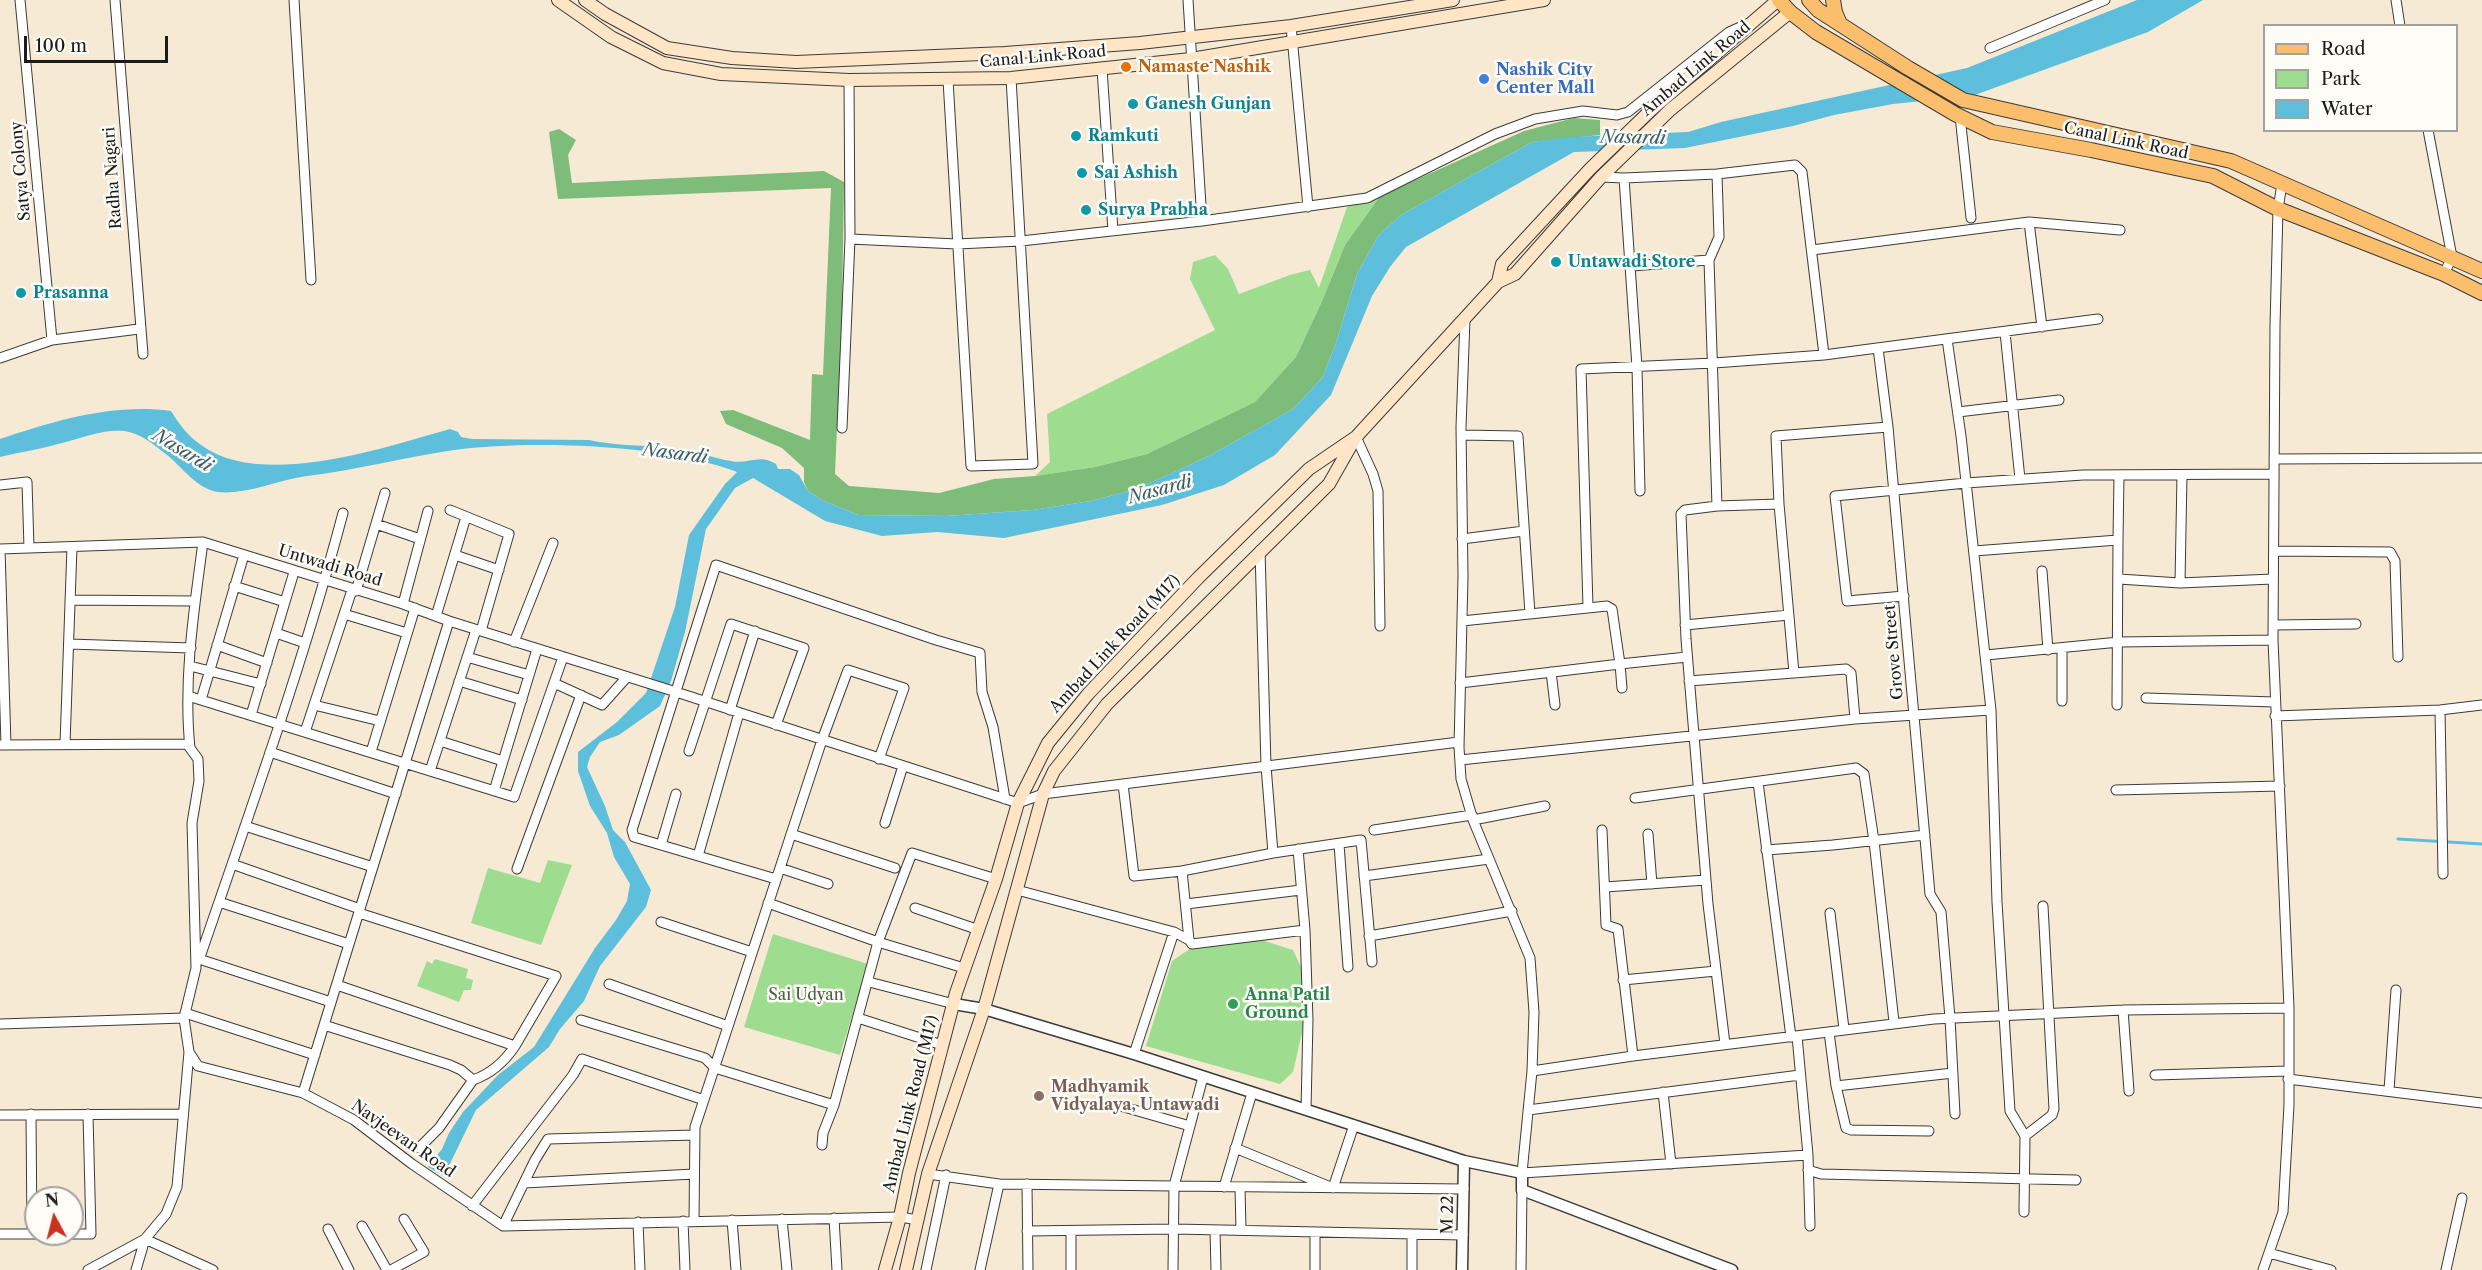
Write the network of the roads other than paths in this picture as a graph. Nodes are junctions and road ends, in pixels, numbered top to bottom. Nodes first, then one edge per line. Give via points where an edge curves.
1 (20, 0) edge
2 (115, 0) edge
3 (294, 0) edge
4 (558, 0) edge
5 (585, 0) edge
6 (1188, 0) edge
7 (1453, 0) edge
8 (1544, 0) edge
9 (1778, 0) edge
10 (1804, 0) edge
11 (1809, 0) edge
12 (1833, 0) edge
13 (2105, 0) edge
14 (2396, 0) edge
15 (1790, 12) junction
16 (1840, 24) junction
17 (2400, 24) edge
18 (1291, 26) junction
19 (1189, 37) junction
20 (1293, 43) junction
21 (1722, 43) junction
22 (1990, 48) dead end
23 (1191, 59) junction
24 (1102, 69) junction
25 (1011, 78) junction
26 (849, 80) junction
27 (948, 80) junction
28 (1960, 116) junction
29 (2428, 132) edge
30 (1612, 166) joint
31 (1590, 169) joint
32 (1717, 174) junction
33 (1601, 177) junction
34 (1624, 178) junction
35 (2282, 184) junction
36 (1308, 207) junction
37 (2278, 209) junction
38 (1971, 218) dead end
39 (1203, 221) junction
40 (2029, 222) junction
41 (2120, 230) dead end
42 (1113, 231) junction
43 (850, 239) junction
44 (1021, 241) junction
45 (957, 244) junction
46 (1812, 250) junction
47 (2452, 257) junction
48 (1709, 260) junction
49 (1632, 266) junction
50 (2482, 271) edge
51 (2444, 274) junction
52 (311, 280) dead end
53 (1498, 282) junction
54 (2482, 293) edge
55 (1465, 319) junction
56 (2098, 319) dead end
57 (2042, 327) junction
58 (139, 329) junction
59 (2005, 332) junction
60 (1947, 339) junction
61 (52, 340) junction
62 (1878, 348) junction
63 (142, 354) dead end
64 (1824, 355) junction
65 (0, 358) edge
66 (1714, 363) junction
67 (1637, 367) junction
68 (2060, 400) dead end
69 (2012, 406) junction
70 (1958, 412) junction
71 (1888, 427) junction
72 (842, 428) dead end
73 (1461, 435) junction
74 (1356, 436) junction
75 (2482, 458) edge
76 (2274, 459) junction
77 (2273, 474) junction
78 (2119, 475) junction
79 (2182, 475) junction
80 (2020, 479) junction
81 (1966, 483) junction
82 (0, 485) edge
83 (1894, 490) junction
84 (1640, 491) dead end
85 (385, 493) dead end
86 (1779, 504) junction
87 (1718, 506) junction
88 (450, 510) dead end
89 (428, 511) dead end
90 (343, 513) dead end
91 (466, 517) junction
92 (376, 524) junction
93 (1524, 531) junction
94 (420, 539) junction
95 (1462, 539) junction
96 (2118, 540) junction
97 (203, 542) junction
98 (553, 543) dead end
99 (72, 547) junction
100 (29, 548) junction
101 (0, 549) edge
102 (1260, 550) junction
103 (1974, 551) junction
104 (2274, 551) junction
105 (244, 555) junction
106 (455, 555) junction
107 (499, 570) junction
108 (2043, 571) dead end
109 (294, 572) junction
110 (2119, 579) junction
111 (2273, 579) junction
112 (325, 581) junction
113 (2181, 583) junction
114 (234, 586) junction
115 (354, 591) junction
116 (1904, 596) junction
117 (70, 600) junction
118 (195, 601) junction
119 (285, 602) junction
120 (403, 604) junction
121 (1588, 607) junction
122 (415, 609) junction
123 (344, 614) junction
124 (1530, 614) junction
125 (1789, 615) junction
126 (436, 616) junction
127 (449, 621) junction
128 (1462, 621) junction
129 (2356, 624) dead end
130 (1685, 625) junction
131 (2273, 625) junction
132 (1380, 626) dead end
133 (478, 630) junction
134 (755, 632) junction
135 (276, 633) junction
136 (407, 633) junction
137 (2273, 640) junction
138 (514, 642) junction
139 (2119, 642) junction
140 (305, 643) junction
141 (69, 644) junction
142 (217, 645) junction
143 (190, 648) junction
144 (537, 649) junction
145 (2062, 649) junction
146 (2048, 650) junction
147 (1986, 655) junction
148 (467, 657) junction
149 (563, 657) junction
150 (1687, 657) junction
151 (2398, 657) dead end
152 (267, 663) junction
153 (1620, 664) junction
154 (190, 666) junction
155 (210, 670) junction
156 (1551, 672) junction
157 (1794, 673) junction
158 (529, 675) junction
159 (627, 677) junction
160 (459, 681) junction
161 (1689, 681) junction
162 (1460, 682) junction
163 (554, 683) junction
164 (261, 684) junction
165 (1622, 688) dead end
166 (675, 691) junction
167 (581, 695) junction
168 (188, 696) junction
169 (2146, 698) dead end
170 (201, 700) junction
171 (522, 700) junction
172 (705, 701) junction
173 (2062, 701) dead end
174 (2275, 702) junction
175 (314, 705) junction
176 (1555, 705) dead end
177 (2117, 705) dead end
178 (2482, 705) edge
179 (1991, 710) junction
180 (2440, 710) junction
181 (735, 711) junction
182 (251, 715) junction
183 (1914, 716) junction
184 (2276, 716) junction
185 (1855, 719) junction
186 (380, 721) junction
187 (280, 725) junction
188 (776, 725) junction
189 (305, 732) junction
190 (1694, 736) junction
191 (822, 740) junction
192 (440, 741) junction
193 (1459, 741) junction
194 (65, 744) junction
195 (3, 745) edge
196 (190, 748) junction
197 (689, 751) dead end
198 (270, 752) junction
199 (371, 752) junction
200 (879, 759) junction
201 (1460, 760) junction
202 (503, 761) junction
203 (405, 763) junction
204 (903, 766) junction
205 (1266, 766) junction
206 (430, 771) junction
207 (1758, 782) junction
208 (1123, 784) junction
209 (2280, 786) junction
210 (1698, 788) junction
211 (2116, 790) dead end
212 (494, 791) junction
213 (396, 794) junction
214 (676, 794) dead end
215 (1043, 794) junction
216 (1635, 798) dead end
217 (1012, 801) junction
218 (1545, 806) dead end
219 (1472, 817) junction
220 (885, 823) dead end
221 (245, 826) junction
222 (1374, 830) dead end
223 (1602, 830) dead end
224 (791, 834) junction
225 (1648, 834) dead end
226 (1925, 835) junction
227 (1874, 841) junction
228 (1339, 844) junction
229 (661, 845) junction
230 (1298, 849) junction
231 (1766, 850) junction
232 (1273, 853) junction
233 (698, 856) junction
234 (1489, 859) junction
235 (232, 864) junction
236 (373, 867) junction
237 (780, 868) junction
238 (894, 868) dead end
239 (517, 869) dead end
240 (1182, 871) junction
241 (2443, 874) dead end
242 (1364, 876) junction
243 (776, 879) junction
244 (996, 879) junction
245 (1706, 880) junction
246 (828, 884) dead end
247 (1652, 884) junction
248 (1605, 887) junction
249 (1017, 890) junction
250 (1301, 890) junction
251 (219, 902) junction
252 (768, 903) junction
253 (1186, 904) junction
254 (2043, 906) dead end
255 (915, 908) dead end
256 (360, 911) junction
257 (1512, 911) junction
258 (1830, 913) dead end
259 (661, 922) dead end
260 (979, 930) junction
261 (1305, 930) junction
262 (1174, 932) junction
263 (1370, 936) junction
264 (1189, 940) junction
265 (878, 942) junction
266 (349, 944) junction
267 (752, 952) junction
268 (1372, 962) dead end
269 (198, 963) junction
270 (1348, 967) dead end
271 (964, 968) junction
272 (1716, 971) junction
273 (1623, 980) junction
274 (869, 982) junction
275 (609, 984) dead end
276 (337, 985) junction
277 (2396, 990) dead end
278 (332, 1002) junction
279 (954, 1004) junction
280 (2289, 1008) junction
281 (984, 1009) junction
282 (2123, 1011) junction
283 (2050, 1014) junction
284 (184, 1015) junction
285 (2004, 1016) junction
286 (858, 1018) junction
287 (1950, 1018) junction
288 (581, 1020) dead end
289 (1894, 1022) junction
290 (0, 1024) edge
291 (324, 1025) junction
292 (728, 1026) junction
293 (1844, 1029) junction
294 (1830, 1032) junction
295 (1794, 1036) junction
296 (1725, 1044) junction
297 (942, 1045) junction
298 (515, 1046) junction
299 (189, 1052) junction
300 (1134, 1054) junction
301 (315, 1055) junction
302 (1633, 1056) junction
303 (715, 1068) junction
304 (1532, 1071) junction
305 (1953, 1073) junction
306 (1800, 1075) junction
307 (2155, 1075) dead end
308 (2288, 1075) junction
309 (1203, 1077) junction
310 (473, 1080) junction
311 (1836, 1086) junction
312 (2389, 1090) junction
313 (2129, 1091) dead end
314 (1663, 1092) junction
315 (303, 1093) junction
316 (1252, 1093) junction
317 (704, 1100) junction
318 (2482, 1103) edge
319 (834, 1105) junction
320 (1117, 1105) dead end
321 (1306, 1110) junction
322 (1528, 1110) junction
323 (0, 1114) edge
324 (31, 1114) junction
325 (88, 1114) junction
326 (183, 1114) junction
327 (1955, 1114) dead end
328 (1354, 1125) junction
329 (1190, 1126) junction
330 (1929, 1131) dead end
331 (695, 1135) junction
332 (2025, 1136) junction
333 (822, 1145) dead end
334 (419, 1148) dead end
335 (1235, 1148) junction
336 (1808, 1155) junction
337 (1464, 1161) junction
338 (1671, 1164) junction
339 (1808, 1170) junction
340 (1522, 1173) junction
341 (694, 1174) junction
342 (928, 1174) junction
343 (946, 1175) junction
344 (2025, 1177) junction
345 (2076, 1180) dead end
346 (524, 1183) junction
347 (999, 1184) junction
348 (1027, 1184) junction
349 (32, 1186) edge
350 (1174, 1186) junction
351 (1224, 1186) junction
352 (1240, 1187) junction
353 (1333, 1188) junction
354 (1464, 1189) junction
355 (1522, 1190) junction
356 (2462, 1198) dead end
357 (472, 1206) junction
358 (2024, 1212) dead end
359 (900, 1217) junction
360 (834, 1218) junction
361 (404, 1219) dead end
362 (782, 1219) junction
363 (732, 1220) junction
364 (918, 1220) junction
365 (683, 1221) junction
366 (694, 1221) junction
367 (638, 1222) junction
368 (362, 1226) dead end
369 (502, 1226) junction
370 (1810, 1226) dead end
371 (328, 1229) dead end
372 (1174, 1229) junction
373 (1215, 1230) junction
374 (1241, 1230) junction
375 (1027, 1231) junction
376 (1071, 1232) junction
377 (1315, 1232) junction
378 (0, 1234) edge
379 (24, 1234) edge
380 (84, 1234) edge
381 (1412, 1234) junction
382 (1463, 1235) junction
383 (145, 1239) junction
384 (2269, 1252) junction
385 (88, 1270) edge
386 (136, 1270) edge
387 (213, 1270) edge
388 (349, 1270) edge
389 (389, 1270) edge
390 (640, 1270) edge
391 (685, 1270) edge
392 (736, 1270) edge
393 (787, 1270) edge
394 (837, 1270) edge
395 (885, 1270) edge
396 (906, 1270) edge
397 (926, 1270) edge
398 (980, 1270) edge
399 (1028, 1270) edge
400 (1071, 1270) edge
401 (1173, 1270) edge
402 (1216, 1270) edge
403 (1315, 1270) edge
404 (1412, 1270) edge
405 (1462, 1270) edge
406 (1521, 1270) edge
407 (1732, 1270) edge
408 (2263, 1270) edge
409 (2331, 1270) edge
410 (2446, 1270) edge

1 - 61 street, Satya Colony
2 - 58 street, Radha Nagari
3 - 52 street
4 - 26 main road, Canal Link Road via 611,37 663,63 721,74
5 - 19 main road, Canal Link Road via 667,48 796,62 1005,54
6 - 19 street
7 - 18 main road, Canal Link Road
8 - 20 main road, Canal Link Road
9 - 15 main road, Canal Link Road
9 - 21 main road, Ambad Link Road
10 - 15 main road, Ambad Link Road
11 - 16 main road, Canal Link Road
12 - 16 main road
13 - 22 street
14 - 17 street
15 - 28 main road, Canal Link Road via 1816,32
15 - 30 main road, Ambad Link Road via 1670,110
16 - 35 main road, Canal Link Road via 1963,100 2231,161
18 - 19 main road, Canal Link Road
18 - 20 street
19 - 23 street
20 - 23 main road, Canal Link Road
20 - 36 street
21 - 31 main road, Ambad Link Road
21 - 36 street via 1625,113 1583,111 1535,119 1495,134 1367,198
23 - 24 main road, Canal Link Road
23 - 39 street
24 - 25 main road, Canal Link Road
24 - 42 street
25 - 27 main road, Canal Link Road
25 - 44 street
26 - 27 main road, Canal Link Road
26 - 43 street
27 - 45 street
28 - 37 main road, Canal Link Road via 1992,132 2213,176
28 - 38 street
29 - 47 street
30 - 33 main road, Ambad Link Road (M17)
31 - 53 main road, Ambad Link Road (M17) via 1502,264
32 - 34 street
32 - 46 street via 1799,167
32 - 48 street via 1719,237
33 - 34 street
33 - 53 main road, Ambad Link Road (M17) via 1515,274
34 - 49 street
35 - 37 street
35 - 47 main road, Canal Link Road
36 - 39 street
37 - 51 main road, Canal Link Road
37 - 76 street
39 - 42 street
40 - 41 street
40 - 46 street
40 - 57 street
42 - 44 street
43 - 45 street
43 - 72 street
44 - 45 street
44 - 45 street via 1033,464 971,466
46 - 64 street
47 - 50 main road, Canal Link Road
47 - 51 street
48 - 49 street
48 - 66 street
49 - 67 street
51 - 54 main road, Canal Link Road
53 - 55 main road, Ambad Link Road (M17)
55 - 73 street
55 - 74 main road, Ambad Link Road (M17)
56 - 57 street
57 - 59 street
58 - 61 street
58 - 63 street, Radha Nagari
59 - 60 street
59 - 69 street
60 - 62 street
60 - 70 street
61 - 65 street
62 - 64 street
62 - 71 street, Grove Street
64 - 66 street
66 - 67 street
66 - 87 street
67 - 84 street
67 - 121 street via 1580,370
68 - 69 street
69 - 70 street
69 - 80 street
70 - 81 street
71 - 83 street, Grove Street
71 - 86 street via 1776,436
73 - 93 street via 1518,436
73 - 95 street
74 - 102 main road via 1329,484
74 - 132 street via 1378,491
74 - 217 main road, Ambad Link Road (M17) via 1310,469 1088,694 1048,743
75 - 76 street
76 - 77 street
77 - 79 street
77 - 104 street
78 - 79 street
78 - 80 street
78 - 96 street
79 - 113 street
80 - 81 street
81 - 83 street
81 - 103 street
82 - 100 street via 27,482
83 - 116 street, Grove Street
83 - 116 street via 1835,496 1847,602
85 - 92 street
86 - 87 street
86 - 125 street
87 - 130 street via 1682,511
88 - 91 street
89 - 94 street
90 - 112 street
91 - 106 street
91 - 107 street via 509,534
92 - 94 street
92 - 115 street
93 - 95 street
93 - 124 street
94 - 120 street
95 - 128 street
96 - 103 street
96 - 110 street
97 - 99 street, Untwadi Road
97 - 105 street, Untwadi Road
97 - 118 street
98 - 138 street
99 - 100 street, Untwadi Road
99 - 117 street
100 - 101 street, Untwadi Road
101 - 195 street
102 - 205 street
102 - 215 main road via 1107,704 1054,771
103 - 147 street
104 - 111 street
104 - 151 street via 2390,552 2395,561
105 - 109 street, Untwadi Road
105 - 114 street
106 - 107 street
106 - 126 street
107 - 133 street
108 - 146 street
109 - 112 street, Untwadi Road
109 - 119 street
110 - 113 street
110 - 139 street
111 - 113 street
111 - 131 street
112 - 115 street, Untwadi Road
112 - 140 street
114 - 119 street
114 - 142 street
115 - 120 street, Untwadi Road
115 - 123 street
116 - 183 street, Grove Street
117 - 118 street
117 - 141 street
118 - 143 street
119 - 135 street
120 - 122 street, Untwadi Road
121 - 124 street
121 - 153 street via 1612,609
122 - 126 street, Untwadi Road
122 - 136 street
123 - 136 street
123 - 175 street
124 - 128 street
125 - 130 street
125 - 157 street
126 - 127 street, Untwadi Road
127 - 133 street, Untwadi Road
127 - 203 street
128 - 162 street
129 - 131 street
130 - 150 street
131 - 137 street
133 - 138 street, Untwadi Road
133 - 148 street
134 - 172 street via 731,624
134 - 181 street
134 - 188 street via 804,648
135 - 140 street
135 - 152 street
136 - 186 street
137 - 139 street
137 - 174 street
138 - 144 street, Untwadi Road
139 - 145 street
139 - 177 street
140 - 187 street
141 - 143 street
141 - 194 street
142 - 152 street
142 - 155 street
143 - 154 street
144 - 149 street, Untwadi Road
144 - 158 street
145 - 146 street
145 - 173 street
146 - 147 street
147 - 179 street
148 - 158 street
148 - 160 street
149 - 159 street, Untwadi Road
149 - 163 street
150 - 153 street
150 - 161 street
152 - 164 street
153 - 156 street
153 - 165 street
154 - 155 street
154 - 168 street
155 - 164 street
155 - 170 street
156 - 162 street
156 - 176 street
157 - 161 street
157 - 185 street via 1849,670
158 - 171 street
159 - 166 street, Untwadi Road
159 - 167 street via 602,705
160 - 171 street
160 - 192 street
161 - 190 street
162 - 193 street
163 - 167 street
163 - 212 street via 514,797
164 - 182 street
166 - 172 street, Untwadi Road
166 - 217 street via 716,565 980,653 982,692
166 - 229 street via 632,830 634,837
167 - 239 street
168 - 170 street
168 - 196 street
169 - 174 street
170 - 182 street
171 - 202 street
172 - 181 street, Untwadi Road
172 - 197 street
174 - 184 street
175 - 186 street
175 - 189 street
178 - 180 street
179 - 183 street
179 - 285 street
180 - 184 street
180 - 241 street
181 - 188 street, Untwadi Road
181 - 233 street
182 - 187 street
183 - 185 street
183 - 226 street, Grove Street
184 - 209 street
185 - 190 street
186 - 199 street
187 - 189 street
187 - 198 street
188 - 191 street, Untwadi Road
189 - 199 street
190 - 201 street
190 - 210 street
191 - 200 street, Untwadi Road
191 - 200 street via 848,670 904,688
191 - 224 street
192 - 202 street
192 - 206 street
193 - 201 street
193 - 205 street
194 - 195 street
194 - 196 street via 187,744
196 - 269 street via 198,759 199,781 192,824
198 - 213 street
198 - 221 street
199 - 203 street
200 - 204 street, Untwadi Road
201 - 219 street
202 - 212 street
203 - 206 street
203 - 213 street
204 - 217 street, Untwadi Road
204 - 220 street
205 - 208 street
205 - 232 street
206 - 212 street
207 - 210 street
207 - 227 street via 1860,770 1864,774
207 - 231 street
208 - 215 street
208 - 240 street via 1134,876
209 - 211 street
209 - 280 street
210 - 216 street
210 - 245 street
213 - 236 street
214 - 229 street
215 - 217 street
215 - 249 main road
217 - 244 main road, Ambad Link Road (M17)
218 - 219 street
219 - 222 street
219 - 234 street
221 - 235 street
221 - 236 street
223 - 248 street
224 - 237 street
224 - 238 street
225 - 247 street
226 - 227 street
226 - 287 street, Grove Street via 1930,894 1941,912
227 - 231 street
227 - 289 street
228 - 230 street
228 - 242 street via 1361,840
228 - 270 street
229 - 233 street
230 - 232 street
230 - 250 street
231 - 295 street
232 - 240 street
233 - 243 street
234 - 242 street
234 - 257 street
235 - 251 street
235 - 256 street
236 - 256 street
237 - 243 street
237 - 246 street
240 - 253 street
242 - 263 street
243 - 252 street
244 - 260 main road, Ambad Link Road (M17)
244 - 265 street via 912,853
245 - 247 street
245 - 272 street
247 - 248 street
248 - 273 street via 1606,925 1618,929
249 - 262 street
249 - 281 main road
250 - 253 street
250 - 261 street
251 - 266 street
251 - 269 street
252 - 265 street
252 - 267 street
253 - 264 street
254 - 283 street
255 - 260 street
256 - 266 street
256 - 298 street via 556,976
257 - 263 street
257 - 304 street via 1530,958 1534,1012
258 - 293 street
259 - 267 street
260 - 271 main road, Ambad Link Road (M17)
261 - 264 street via 1192,944
261 - 321 street
262 - 264 street
262 - 300 street
263 - 268 street
265 - 271 street
265 - 274 street
266 - 276 street
267 - 292 street
269 - 278 street
269 - 284 street
271 - 279 main road, Ambad Link Road (M17)
272 - 273 street
272 - 296 street
273 - 302 street
274 - 279 street
274 - 286 street
275 - 292 street
276 - 278 street
276 - 298 street
277 - 312 street
278 - 291 street
279 - 281 street
279 - 297 main road, Ambad Link Road (M17)
280 - 282 street
280 - 308 street
281 - 300 street
281 - 342 main road
282 - 283 street
282 - 313 street
283 - 285 street
283 - 332 street via 2054,1109 2052,1115
284 - 290 street
284 - 299 street
284 - 301 street
285 - 287 street
285 - 332 street via 2010,1111
286 - 297 street
286 - 319 street
287 - 289 street
287 - 305 street, Grove Street
288 - 303 street via 705,1058
289 - 293 street
291 - 301 street
291 - 310 street via 450,1065
292 - 303 street
293 - 294 street
294 - 295 street
294 - 311 street
295 - 296 street
295 - 306 street
296 - 302 street
297 - 359 main road, Ambad Link Road (M17)
298 - 310 street via 496,1066
299 - 315 street, Navjeevan Road via 198,1066
299 - 326 street
300 - 309 street
301 - 315 street
302 - 304 street
303 - 317 street
303 - 319 street
304 - 322 street
305 - 311 street
305 - 327 street, Grove Street
306 - 314 street
306 - 336 street
307 - 308 street
308 - 312 street
308 - 384 street via 2283,1212
309 - 316 street
309 - 329 street
310 - 334 street via 439,1128
311 - 330 street via 1846,1128
312 - 318 street
314 - 322 street
314 - 338 street
315 - 357 street, Navjeevan Road via 354,1120
316 - 321 street
316 - 335 street
317 - 331 street
317 - 357 street via 582,1059
319 - 333 street
320 - 329 street
321 - 328 street
322 - 340 street
323 - 324 street
324 - 325 street
324 - 349 street
325 - 326 street
325 - 380 street via 91,1234
326 - 383 street via 177,1187 166,1214
328 - 337 street
328 - 353 street
329 - 350 street
331 - 341 street
331 - 346 street via 548,1139
332 - 344 street
335 - 351 street
335 - 353 street
336 - 338 street
336 - 339 street
337 - 340 street
337 - 354 street, M 22
338 - 340 street
339 - 344 street via 1821,1174
339 - 370 street
340 - 355 street
341 - 346 street
341 - 366 street
342 - 343 street
342 - 364 main road
343 - 347 street
343 - 397 street
344 - 345 street
344 - 358 street
346 - 369 street
347 - 348 street
347 - 398 street
348 - 350 street
348 - 375 street
350 - 351 street
350 - 372 street
351 - 352 street
352 - 353 street
352 - 374 street
353 - 354 street
354 - 382 street, M 22
355 - 406 street
355 - 407 street
356 - 410 street
357 - 369 street, Navjeevan Road
359 - 360 street
359 - 364 street
359 - 395 main road, Ambad Link Road (M17)
360 - 362 street
360 - 394 street
361 - 389 street via 424,1252
362 - 363 street
362 - 393 street
363 - 366 street
363 - 392 street
364 - 396 main road
365 - 366 street
365 - 367 street
365 - 391 street
367 - 369 street
367 - 390 street
368 - 389 street
371 - 388 street
372 - 373 street
372 - 376 street
372 - 401 street
373 - 374 street
373 - 402 street
374 - 377 street
375 - 376 street
375 - 399 street
376 - 400 street
377 - 381 street
377 - 403 street
378 - 379 street
381 - 382 street
381 - 404 street
382 - 405 street, M 22
383 - 385 street
383 - 386 street
383 - 387 street
384 - 408 street
384 - 409 street

